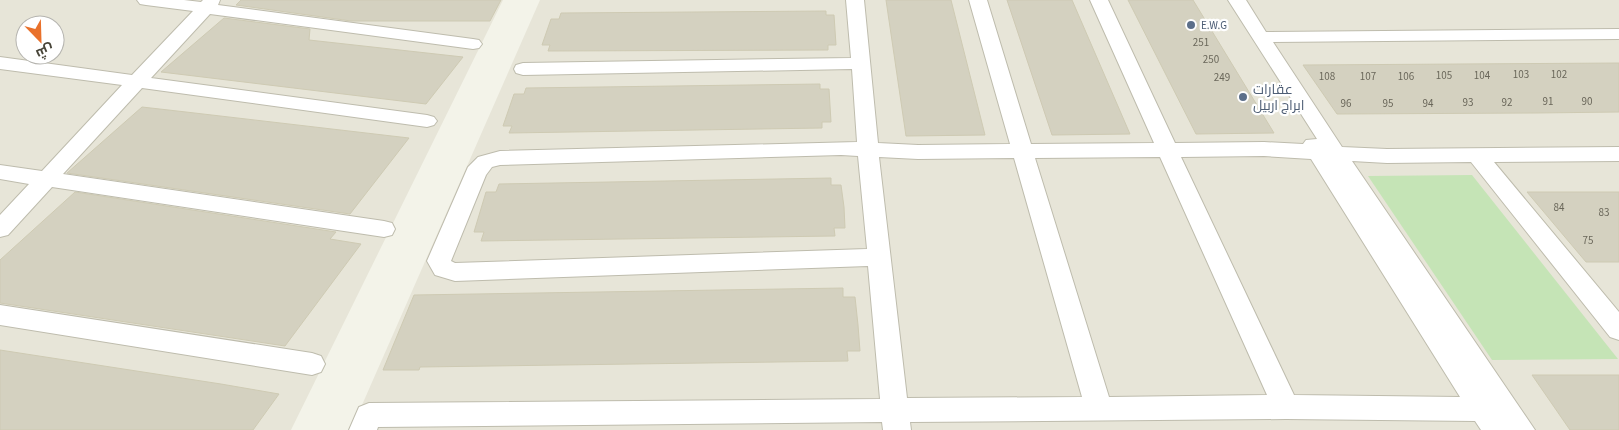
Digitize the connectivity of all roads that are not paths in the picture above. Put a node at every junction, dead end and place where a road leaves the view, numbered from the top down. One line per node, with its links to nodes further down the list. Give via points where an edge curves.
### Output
1 (146, 0): 7 (street)
2 (855, 0): 12 (street)
3 (978, 0): 18 (street)
4 (1099, 0): 16 (street)
5 (1223, 0): 19 (street)
6 (1238, 0): 9 (street)
7 (209, 4): 10 (street); 14 (street)
8 (1619, 34): 9 (street)
9 (1262, 37): 19 (street)
10 (473, 44)
11 (0, 63): 14 (street)
12 (860, 63): 13 (street); 17 (street)
13 (523, 70)
14 (136, 82): 15 (street); 23 (street)
15 (427, 121)
16 (1165, 149): 18 (street); 19 (street); 32 (street)
17 (868, 150): 18 (street); 26 (street); 26 (street, via 492,160 476,172 438,261 444,269 455,272)
18 (1023, 151): 33 (street)
19 (1327, 153): 21 (street); 34 (street)
20 (1619, 154): 21 (street)
21 (1477, 155): 28 (street)
22 (0, 172): 23 (street)
23 (44, 180): 24 (street); 25 (street)
24 (0, 229)
25 (384, 229)
26 (879, 257): 35 (street)
27 (1619, 300): 28 (street)
28 (1594, 301): 30 (street)
29 (0, 315): 31 (street)
30 (1619, 330)
31 (312, 364)
32 (1286, 407): 33 (street); 34 (street)
33 (1099, 410): 35 (street)
34 (1501, 419)
35 (896, 420): 36 (street, via 369,415)
36 (363, 430)

